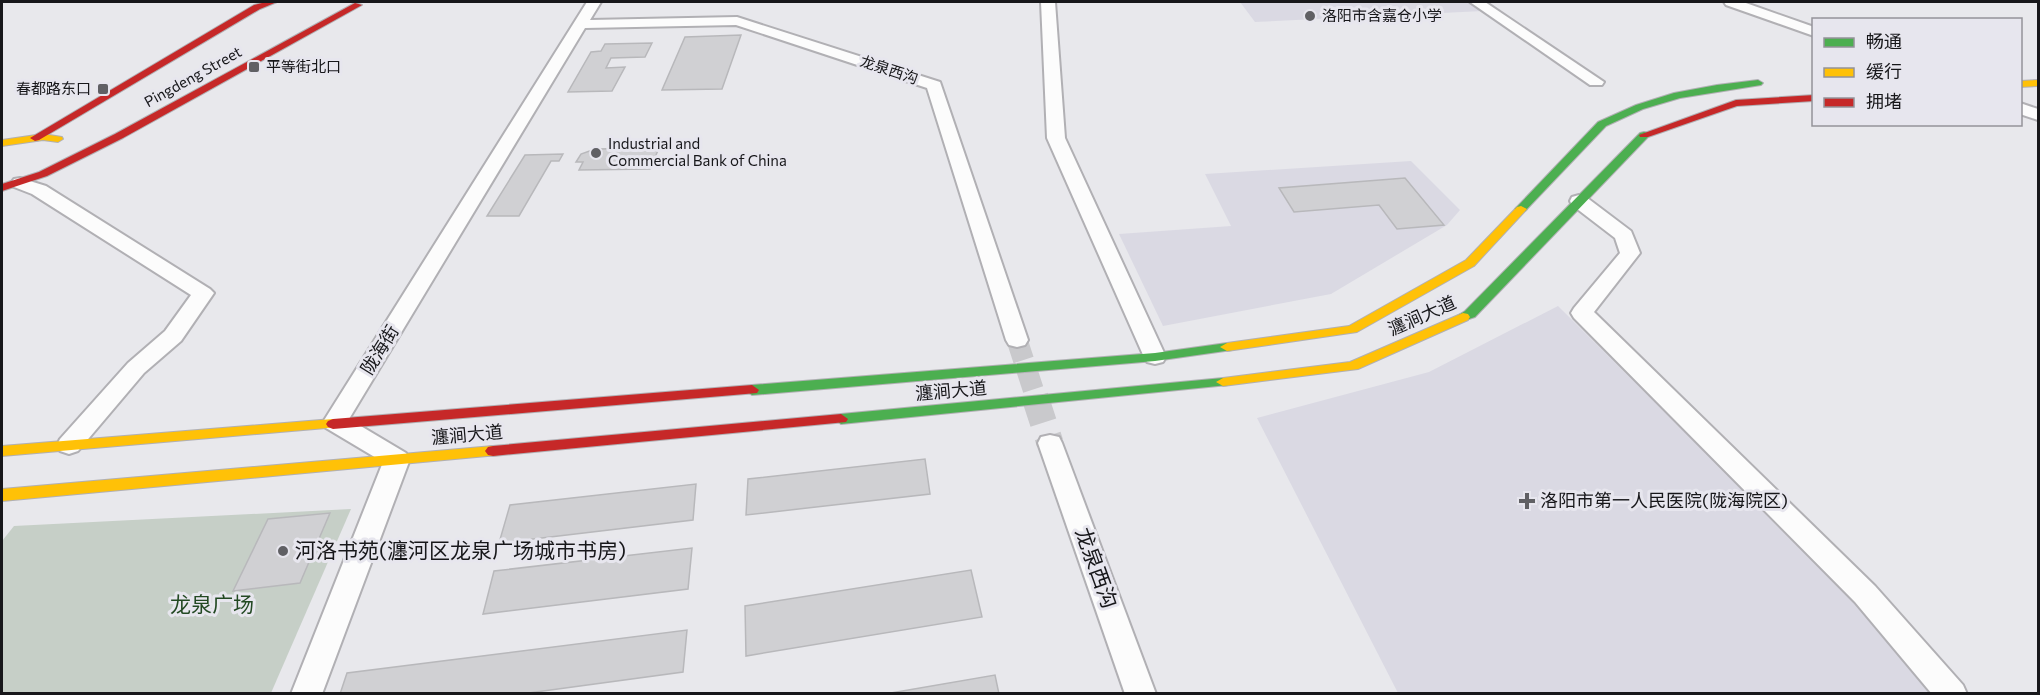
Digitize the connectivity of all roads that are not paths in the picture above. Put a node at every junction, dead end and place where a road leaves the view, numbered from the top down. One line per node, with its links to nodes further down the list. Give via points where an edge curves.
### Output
1 (594, 2): 6 (street, 陇海街)
2 (1048, 2): 25 (street, via 1056,138)
3 (1476, 2): 8 (street)
4 (1731, 2): 7 (street)
5 (279, 3): 16 (main road, via 257,7); 18 (main road)
6 (580, 24): 24 (street, 龙泉西沟, via 737,21 934,85); 26 (street, 陇海街)
7 (1812, 31)
8 (1596, 82)
9 (1769, 82): 25 (main road, 瀍涧大道, via 1713,86 1621,112 1602,124 1470,263 1352,329)
10 (2038, 83): 11 (main road)
11 (2022, 84)
12 (1812, 98): 23 (main road, 瀍涧大道, via 1736,103 1642,136)
13 (2022, 109): 14 (street)
14 (2038, 115)
15 (2, 138): 17 (main road)
16 (35, 138): 17 (main road); 18 (main road)
17 (20, 139): 19 (main road)
18 (59, 139): 20 (main road)
19 (2, 143)
20 (74, 144): 21 (main road, via 74,153); 21 (main road, Pingdeng Street, via 124,126 353,5 119,136)
21 (42, 174): 22 (main road)
22 (11, 185): 28 (street, via 39,190 203,293 173,336 136,368)
23 (1579, 201): 30 (main road, 瀍涧大道, via 1470,314 1353,366 1171,389); 34 (street, via 1624,235 1630,253 1582,313 1865,594)
24 (1017, 340)
25 (1155, 357): 26 (main road, 瀍涧大道)
26 (335, 422): 28 (main road, 瀍涧大道); 30 (street)
27 (1050, 443): 33 (street, 龙泉西沟)
28 (69, 444): 29 (main road, 瀍涧大道)
29 (2, 451)
30 (397, 459): 31 (main road, 瀍涧大道); 32 (street)
31 (2, 495)
32 (306, 693)
33 (1142, 693)
34 (1952, 693)

